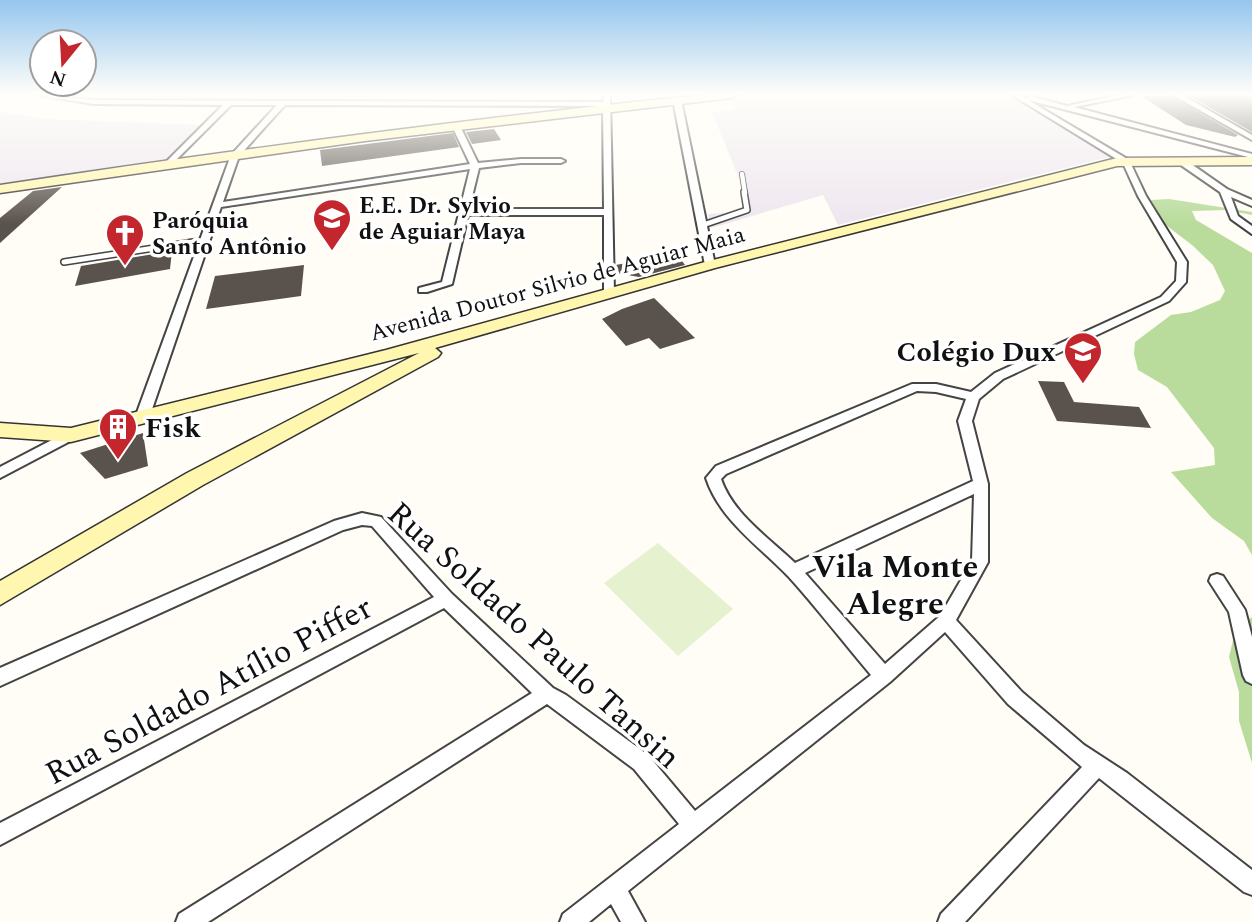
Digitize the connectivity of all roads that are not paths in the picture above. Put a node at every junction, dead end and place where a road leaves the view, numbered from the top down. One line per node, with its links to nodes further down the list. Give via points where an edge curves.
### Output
1 (194, 138): 14 (street)
2 (251, 138): 9 (street)
3 (369, 138): 9 (main road)
4 (461, 138): 15 (street)
5 (607, 138): 22 (street)
6 (685, 138): 23 (street)
7 (1087, 138): 13 (street)
8 (1180, 138): 10 (street)
9 (235, 155): 14 (main road); 20 (street)
10 (1252, 158): 12 (main road, Avenida Doutor Silvio de Aguiar Maia)
11 (561, 161): 15 (street)
12 (1181, 161): 13 (main road, Avenida Doutor Silvio de Aguiar Maia); 18 (street)
13 (1126, 162): 27 (main road, Avenida Doutor Silvio de Aguiar Maia); 32 (street, via 1182,262 1181,282 1165,299 999,376)
14 (168, 164): 17 (main road)
15 (475, 166): 20 (street); 21 (street)
16 (742, 174): 23 (lane, via 747,210)
17 (0, 189)
18 (1224, 191): 19 (street); 24 (street, via 1234,217)
19 (1252, 203)
20 (218, 205): 25 (street)
21 (464, 212): 22 (street); 28 (street, via 447,284)
22 (607, 212): 29 (street)
23 (703, 225): 27 (street)
24 (1252, 231)
25 (206, 240): 26 (lane); 33 (street)
26 (64, 262)
27 (710, 265): 29 (main road, Avenida Doutor Silvio de Aguiar Maia)
28 (422, 290)
29 (609, 293): 30 (main road, Avenida Doutor Silvio de Aguiar Maia, via 469,334)
30 (394, 363): 33 (main road, Avenida Doutor Silvio de Aguiar Maia); 41 (main road)
31 (952, 392): 32 (street); 34 (street); 39 (street, via 916,387 721,470 713,478 728,507)
32 (973, 397): 34 (street)
33 (142, 418): 36 (main road, Avenida Doutor Silvio de Aguiar Maia)
34 (965, 421): 38 (street)
35 (0, 430): 36 (main road, Avenida Doutor Silvio de Aguiar Maia)
36 (71, 435): 37 (street)
37 (0, 473)
38 (981, 484): 39 (street); 43 (street, via 980,562)
39 (793, 571): 45 (street)
40 (1217, 581): 44 (street, via 1237,610)
41 (0, 594)
42 (446, 599): 46 (street, Rua Soldado Paulo Tansin, via 376,521 362,519 339,525); 47 (street, Rua Soldado Paulo Tansin); 50 (street, Rua Soldado Atílio Piffer)
43 (946, 621): 45 (street); 48 (street, via 1015,698)
44 (1252, 675)
45 (884, 676): 49 (street)
46 (0, 677)
47 (546, 694): 49 (street, Rua Soldado Paulo Tansin, via 641,762); 53 (street)
48 (1097, 765): 51 (street); 56 (street)
49 (694, 826): 52 (street)
50 (0, 834)
51 (1252, 884)
52 (614, 888): 54 (street); 55 (street)
53 (187, 922)
54 (571, 922)
55 (634, 922)
56 (949, 922)

